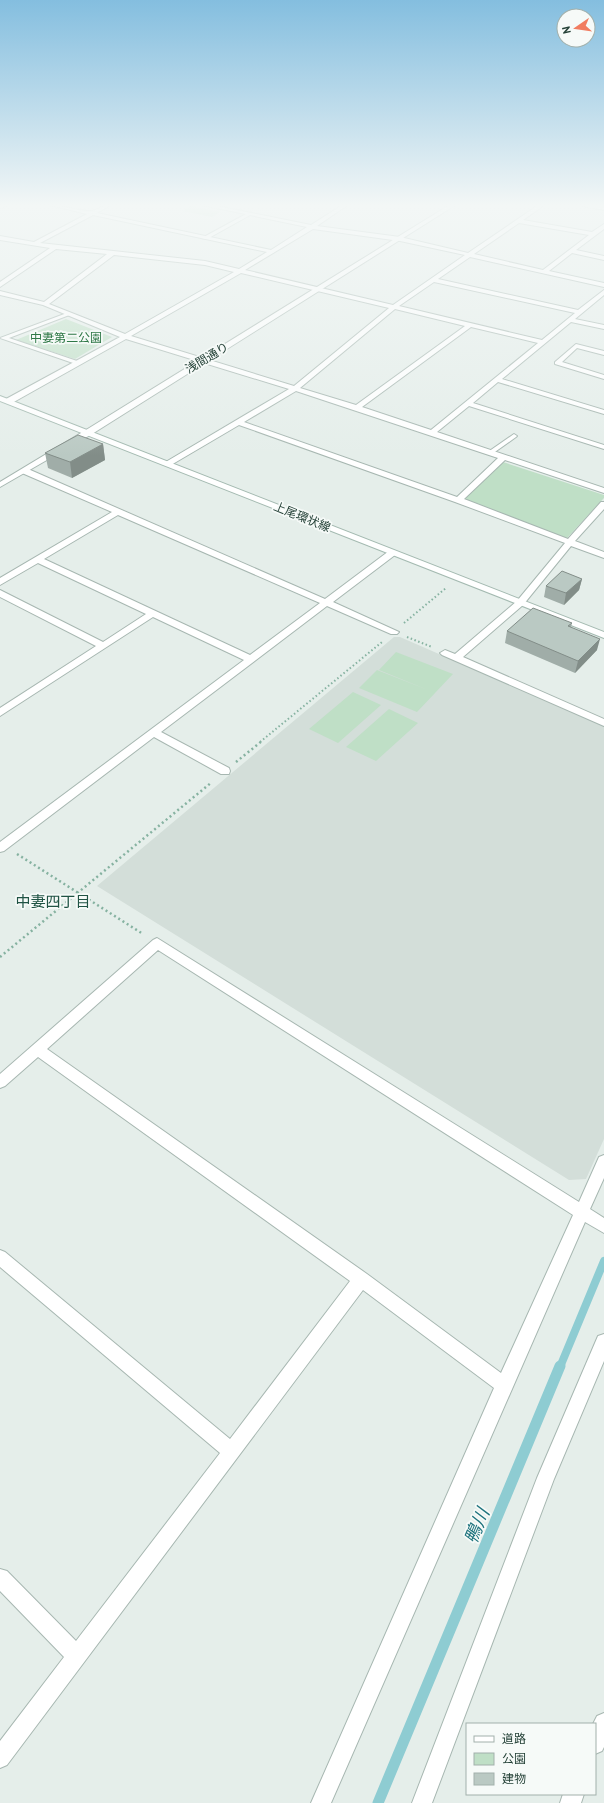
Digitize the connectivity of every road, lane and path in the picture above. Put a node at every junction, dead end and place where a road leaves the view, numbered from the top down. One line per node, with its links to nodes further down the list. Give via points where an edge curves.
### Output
1 (65, 288): 9 (street)
2 (212, 288): 16 (street)
3 (314, 288): 6 (street)
4 (422, 288): 10 (street)
5 (471, 288): 11 (street)
6 (318, 289): 10 (street); 19 (street, 浅間通り)
7 (604, 292): 11 (street)
8 (0, 293): 9 (street)
9 (44, 304): 12 (street)
10 (395, 306): 14 (street); 23 (street)
11 (580, 312): 13 (street)
12 (69, 314): 16 (street); 20 (lane, via 2,338)
13 (571, 320): 15 (street); 17 (street)
14 (470, 325): 17 (street); 27 (street)
15 (604, 327)
16 (126, 337): 19 (street); 20 (street)
17 (544, 342): 22 (street)
18 (604, 353): 21 (street, via 576,346 557,363)
19 (202, 360): 23 (street); 30 (street, 浅間通り)
20 (78, 363): 25 (street)
21 (604, 376)
22 (498, 380): 26 (street); 28 (street)
23 (295, 388): 27 (street); 29 (street)
24 (0, 398): 25 (street, 上尾環状線)
25 (9, 402): 30 (street, 上尾環状線)
26 (470, 404): 31 (street); 33 (street)
27 (357, 408): 31 (street)
28 (604, 412)
29 (238, 422): 36 (street); 40 (street)
30 (89, 432): 36 (street, 上尾環状線); 37 (street, 浅間通り)
31 (432, 433): 34 (street)
32 (514, 436): 34 (lane)
33 (604, 446)
34 (490, 453): 35 (street)
35 (504, 457): 39 (street); 40 (street)
36 (168, 463): 44 (street, 上尾環状線)
37 (25, 471): 38 (street, 浅間通り); 42 (street)
38 (0, 485)
39 (604, 491)
40 (458, 500): 43 (street)
41 (604, 504): 43 (street)
42 (119, 511): 46 (street); 50 (street)
43 (570, 542): 45 (street); 51 (street)
44 (392, 553): 50 (street); 51 (street, 上尾環状線)
45 (604, 555)
46 (39, 560): 47 (street); 52 (street)
47 (0, 582)
48 (452, 583): 53 (path)
49 (0, 593): 55 (street)
50 (326, 602): 53 (street); 58 (street)
51 (520, 603): 54 (street, 上尾環状線); 57 (street)
52 (153, 613): 55 (street); 58 (street)
53 (394, 632): 56 (path); 64 (path)
54 (604, 635)
55 (102, 645): 60 (street)
56 (445, 653): 57 (street)
57 (456, 657): 62 (street)
58 (250, 659): 63 (street)
59 (0, 700): 60 (street)
60 (11, 706): 61 (street)
61 (0, 713)
62 (604, 723)
63 (153, 732): 64 (street); 65 (street)
64 (225, 771): 66 (path)
65 (1, 845): 66 (path)
66 (79, 893): 67 (path); 68 (path)
67 (157, 943): 69 (street); 72 (street)
68 (0, 957)
69 (37, 1049): 70 (street); 75 (street)
70 (0, 1082)
71 (604, 1162): 72 (street)
72 (582, 1212): 73 (street); 77 (street)
73 (604, 1226)
74 (0, 1257): 78 (street)
75 (361, 1279): 77 (street); 78 (street)
76 (604, 1342): 85 (street, via 546,1478)
77 (504, 1385): 84 (street)
78 (231, 1451): 80 (street)
79 (0, 1578): 80 (street)
80 (77, 1656): 83 (street)
81 (604, 1723): 82 (street)
82 (596, 1742)
83 (0, 1758)
84 (321, 1803)
85 (422, 1803)

